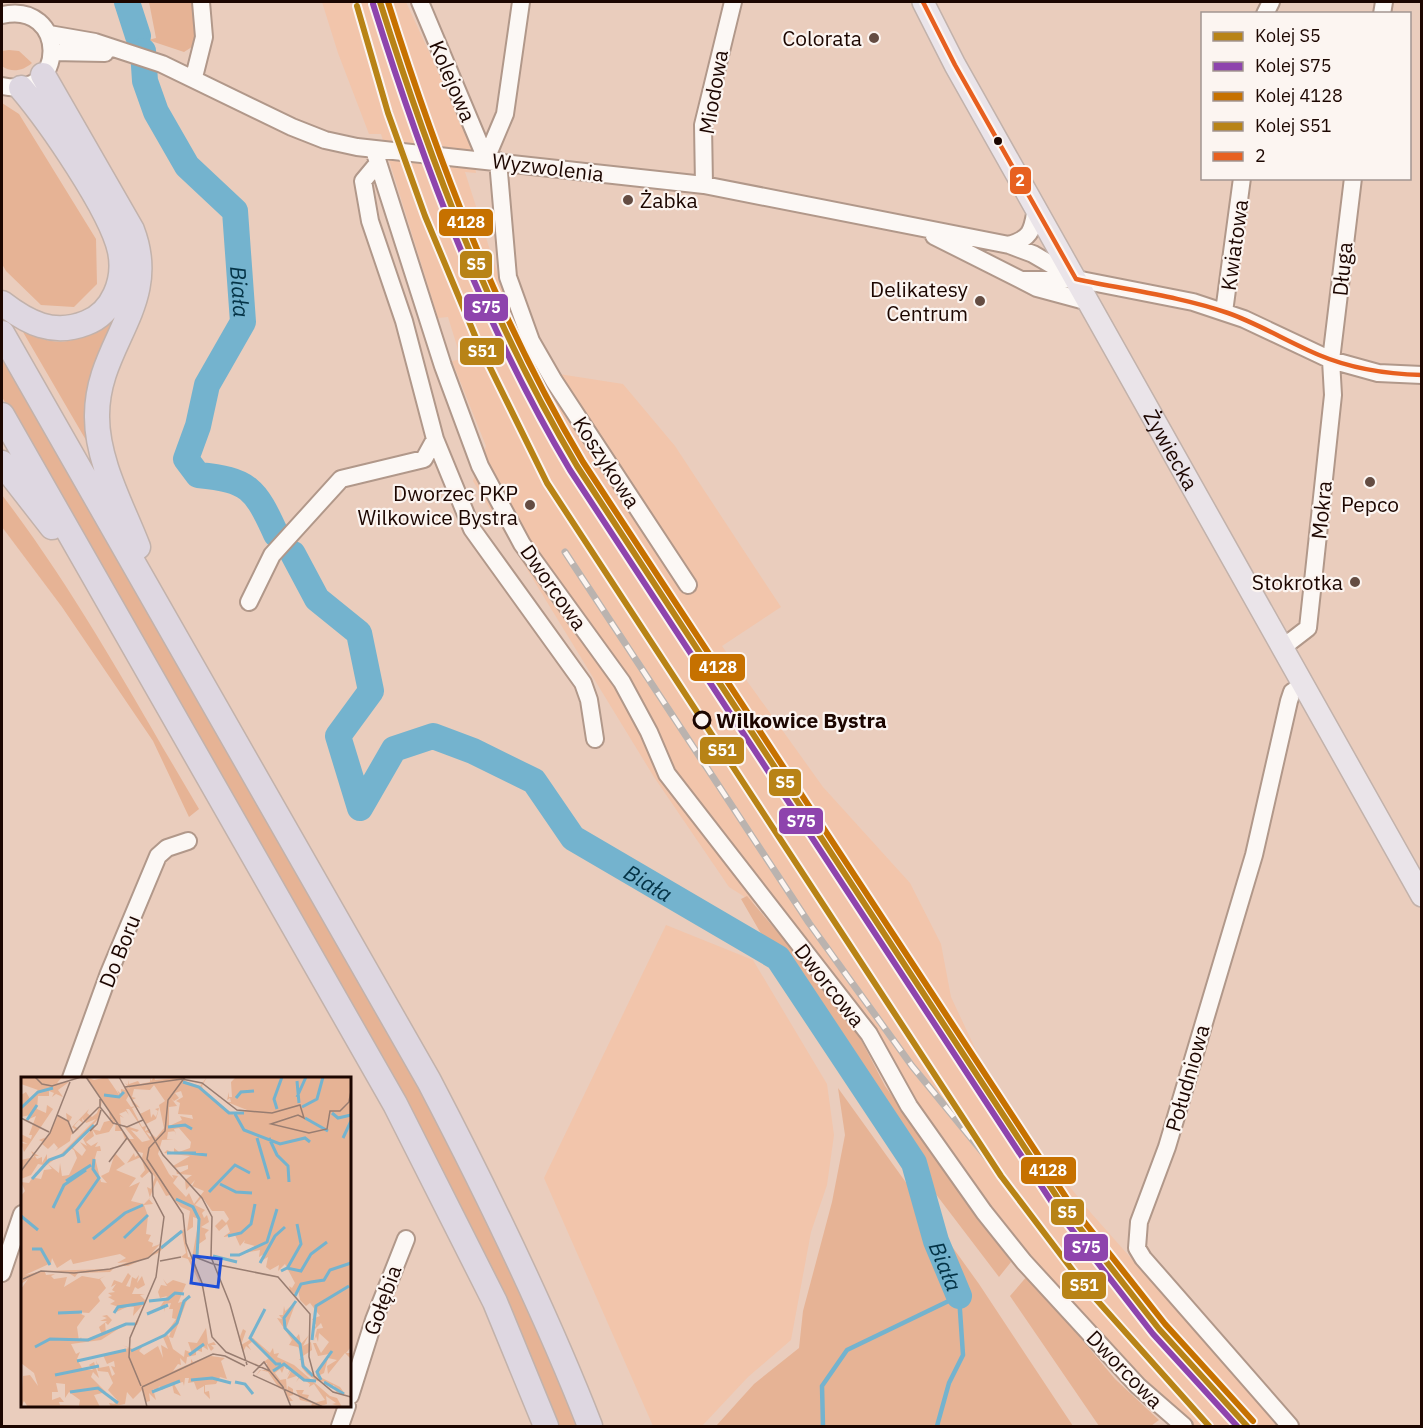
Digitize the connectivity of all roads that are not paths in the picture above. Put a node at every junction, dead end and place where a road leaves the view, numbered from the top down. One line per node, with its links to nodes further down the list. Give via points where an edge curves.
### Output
1 (201, 2): 10 (street, via 204,37)
2 (420, 2): 14 (street, Kolejowa)
3 (521, 2): 14 (street, via 505,114)
4 (733, 2): 17 (street, Miodowa, via 703,125)
5 (923, 2): 18 (main road, Żywiecka)
6 (2, 15): 7 (street, via 28,15)
7 (49, 34): 8 (street); 9 (street, Wyzwolenia, via 95,42)
8 (52, 52): 9 (street, Wyzwolenia); 11 (street)
9 (127, 54): 10 (street, Wyzwolenia)
10 (196, 71): 13 (street, Wyzwolenia, via 292,127)
11 (44, 75): 12 (street, via 33,83); 35 (highway, via 132,230 141,255 137,292 128,322 104,369 97,417 99,446)
12 (11, 86): 24 (highway, via 38,108 106,215 121,253 122,271 112,302 102,315 75,328 34,324)
13 (376, 157): 14 (street, Wyzwolenia); 30 (street, Dworcowa, via 363,181 364,193); 50 (street, Dworcowa, via 443,366 480,466 544,576 622,681 667,774 869,1034 909,1106 984,1212 1024,1262 1138,1386)
14 (492, 160): 17 (street, Wyzwolenia); 32 (street, Koszykowa, via 508,277 531,341)
15 (1242, 180): 25 (street, Kwiatowa)
16 (1353, 180): 27 (street, Długa)
17 (704, 185): 19 (street, Wyzwolenia)
18 (1036, 209): 20 (street, via 1032,230 1023,240); 21 (main road, Żywiecka)
19 (914, 227): 20 (street, Wyzwolenia); 22 (street, Wyzwolenia)
20 (1009, 245): 21 (street, Wyzwolenia)
21 (1076, 279): 22 (street, Wyzwolenia); 23 (main road, Żywiecka); 25 (street, Wyzwolenia, via 1158,294)
22 (1023, 280): 23 (street, Wyzwolenia, via 1037,288)
23 (1089, 302): 36 (main road, Żywiecka)
24 (2, 303)
25 (1224, 312): 27 (street, Wyzwolenia)
26 (2, 333): 35 (highway)
27 (1331, 360): 28 (street, Wyzwolenia, via 1378,373); 36 (street, Mokra, via 1333,395 1308,628)
28 (1422, 375)
29 (2, 415): 33 (highway)
30 (435, 439): 34 (street, via 424,459 341,479 272,555); 38 (street, Dworcowa, via 472,529 583,683)
31 (2, 463): 33 (highway)
32 (688, 585)
33 (103, 592): 48 (highway, via 430,1170 495,1302)
34 (249, 602)
35 (166, 619): 49 (highway, via 434,1091 533,1290)
36 (1282, 648): 37 (main road, Żywiecka)
37 (1303, 685): 40 (main road, Żywiecka); 51 (street, Południowa, via 1292,692 1289,701 1254,855 1137,1238 1143,1258)
38 (595, 739)
39 (188, 842): 41 (street, Do Boru, via 167,848 158,856)
40 (1422, 896)
41 (70, 1077)
42 (21, 1217): 44 (street)
43 (406, 1239): 45 (street, Gołębia)
44 (2, 1273)
45 (351, 1393)
46 (346, 1407): 47 (street)
47 (340, 1426)
48 (546, 1426)
49 (590, 1426)
50 (1184, 1426)
51 (1290, 1426)

